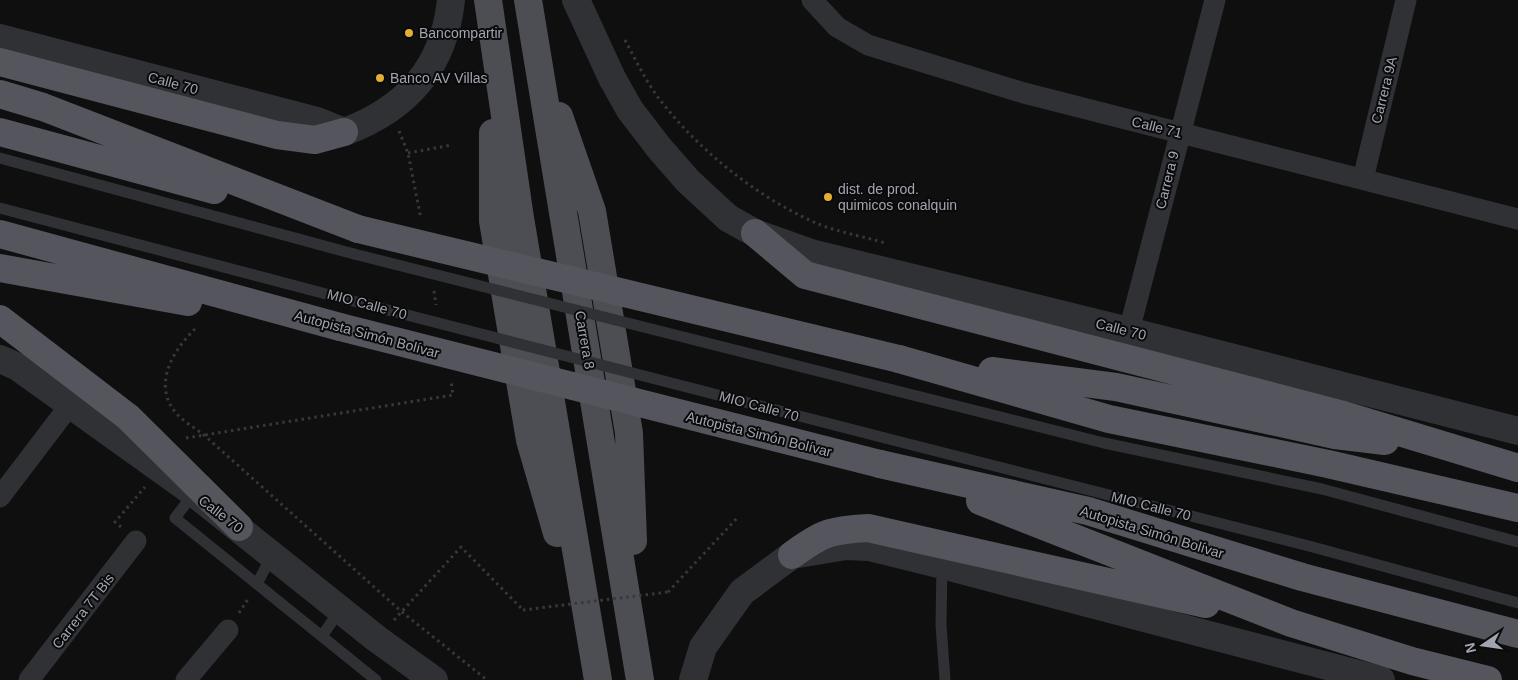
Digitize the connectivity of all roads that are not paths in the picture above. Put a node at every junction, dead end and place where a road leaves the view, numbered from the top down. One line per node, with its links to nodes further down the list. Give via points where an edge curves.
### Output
1 (451, 0): 12 (street, via 449,24 433,64 407,96 390,110)
2 (488, 0): 49 (main road, via 494,46 494,230 530,440)
3 (528, 0): 48 (main road, Carrera 8)
4 (576, 0): 18 (street, Calle 70, via 630,110 688,182 728,218)
5 (812, 0): 13 (street, Calle 71, via 837,27 868,45 1024,93)
6 (1215, 0): 13 (street, Carrera 9)
7 (1406, 0): 15 (street, Carrera 9A)
8 (0, 38): 12 (street, Calle 70, via 317,121)
9 (0, 62): 12 (highway, via 277,135 315,140)
10 (0, 94): 20 (highway, via 42,107)
11 (0, 132): 20 (highway)
12 (344, 132)
13 (1179, 133): 15 (street, Calle 71); 24 (street, Carrera 9)
14 (0, 158): 20 (lane)
15 (1363, 179): 17 (street, Calle 71)
16 (0, 208): 30 (lane, MIO Calle 70, bridge, via 345,298)
17 (1518, 219)
18 (756, 233): 24 (street, Calle 70, via 812,253); 29 (highway, via 806,275 1340,414)
19 (0, 234): 23 (highway, Autopista Simón Bolívar)
20 (356, 242): 26 (highway, bridge); 37 (lane, bridge, via 893,390 1104,443 1322,489)
21 (0, 268): 23 (highway)
22 (0, 319): 35 (highway, via 128,417)
23 (340, 327): 30 (highway, Autopista Simón Bolívar, bridge)
24 (1129, 331): 28 (street, Calle 70)
25 (0, 359): 27 (street, Calle 70, via 18,367)
26 (899, 359): 29 (highway, via 1116,387 1335,435); 34 (highway, via 1109,419 1328,464)
27 (70, 405): 32 (street, Calle 70); 33 (street)
28 (1518, 431)
29 (1447, 448): 31 (highway)
30 (882, 451): 42 (lane, MIO Calle 70, via 1300,544); 44 (highway, via 1082,540); 46 (highway, Autopista Simón Bolívar, via 1302,577)
31 (1518, 468)
32 (194, 493): 35 (street, Calle 70); 41 (lane, via 175,518)
33 (0, 497)
34 (1518, 508)
35 (239, 527): 38 (street, Calle 70)
36 (136, 541): 50 (street, Carrera 7T Bis)
37 (1518, 542)
38 (272, 554): 41 (lane); 43 (street, Calle 70)
39 (792, 556): 40 (street, via 846,546 869,547); 44 (highway, via 819,536 868,528); 54 (street, via 742,592 703,647)
40 (942, 565): 55 (lane, via 941,625); 56 (street)
41 (257, 584): 47 (lane)
42 (1518, 603)
43 (340, 610): 47 (lane); 53 (street, Calle 70)
44 (1291, 622): 57 (highway, via 1412,661)
45 (228, 630): 51 (street)
46 (1518, 634)
47 (322, 636): 52 (lane)
48 (639, 670)
49 (598, 675)
50 (30, 680)
51 (186, 680)
52 (376, 680)
53 (434, 680)
54 (694, 680)
55 (945, 680)
56 (1381, 680)
57 (1488, 680)

